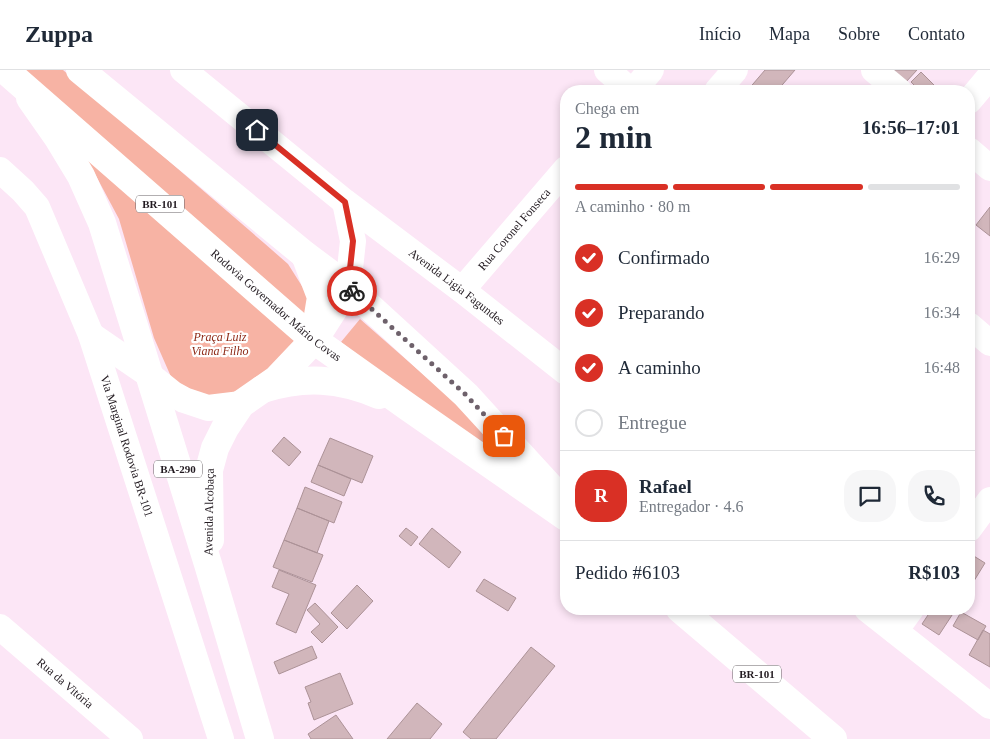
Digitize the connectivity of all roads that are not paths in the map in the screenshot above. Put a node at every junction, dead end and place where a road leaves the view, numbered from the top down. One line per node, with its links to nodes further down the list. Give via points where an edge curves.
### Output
1 (80, 70): 15 (main road)
2 (95, 70): 15 (main road)
3 (183, 70): 20 (street)
4 (607, 70): 10 (street)
5 (651, 70): 11 (street)
6 (735, 70): 12 (street)
7 (874, 70): 13 (street)
8 (12, 76): 26 (main road, Rodovia Governador Mário Covas / BR-101); 29 (main road, via 58,138 81,176 102,223)
9 (990, 76): 14 (street)
10 (625, 85)
11 (637, 85)
12 (722, 85)
13 (892, 85)
14 (975, 94)
15 (129, 112): 21 (main road)
16 (975, 155): 17 (street)
17 (990, 168)
18 (0, 170): 25 (street, Via Marginal Rodovia BR-101, via 37,207)
19 (560, 176): 23 (street, Rua Coronel Fonseca)
20 (345, 202): 22 (street, via 353,241); 23 (street, Avenida Ligia Fagundes)
21 (305, 255): 22 (main road); 26 (main road, via 321,297)
22 (348, 287): 26 (main road); 33 (main road, via 466,395)
23 (462, 290): 28 (street, Avenida Ligia Fagundes)
24 (975, 330): 27 (street)
25 (91, 335): 29 (street); 46 (street, Via Marginal Rodovia BR-101)
26 (314, 340): 30 (main road); 32 (main road, Rodovia Governador Mário Covas / BR-101)
27 (990, 343)
28 (560, 366)
29 (148, 374): 31 (street, via 173,394 197,405 208,408); 37 (main road, Avenida Alcobaça / BA-290)
30 (263, 389): 31 (main road, Avenida Alcobaça); 32 (main road, via 285,382 328,381 370,391)
31 (241, 404): 37 (main road, Avenida Alcobaça / BA-290, via 225,428 211,460 208,477)
32 (408, 407): 35 (main road, Rodovia Governador Mário Covas / BR-101)
33 (560, 498)
34 (990, 500): 36 (street)
35 (560, 513)
36 (975, 521)
37 (208, 564): 44 (main road, Avenida Alcobaça / BA-290)
38 (687, 615): 47 (main road, BR-101)
39 (875, 615): 42 (street)
40 (907, 615): 42 (street)
41 (0, 627): 45 (street, Rua da Vitória)
42 (895, 631): 43 (street)
43 (990, 706)
44 (250, 736)
45 (130, 739)
46 (221, 739)
47 (833, 739)

